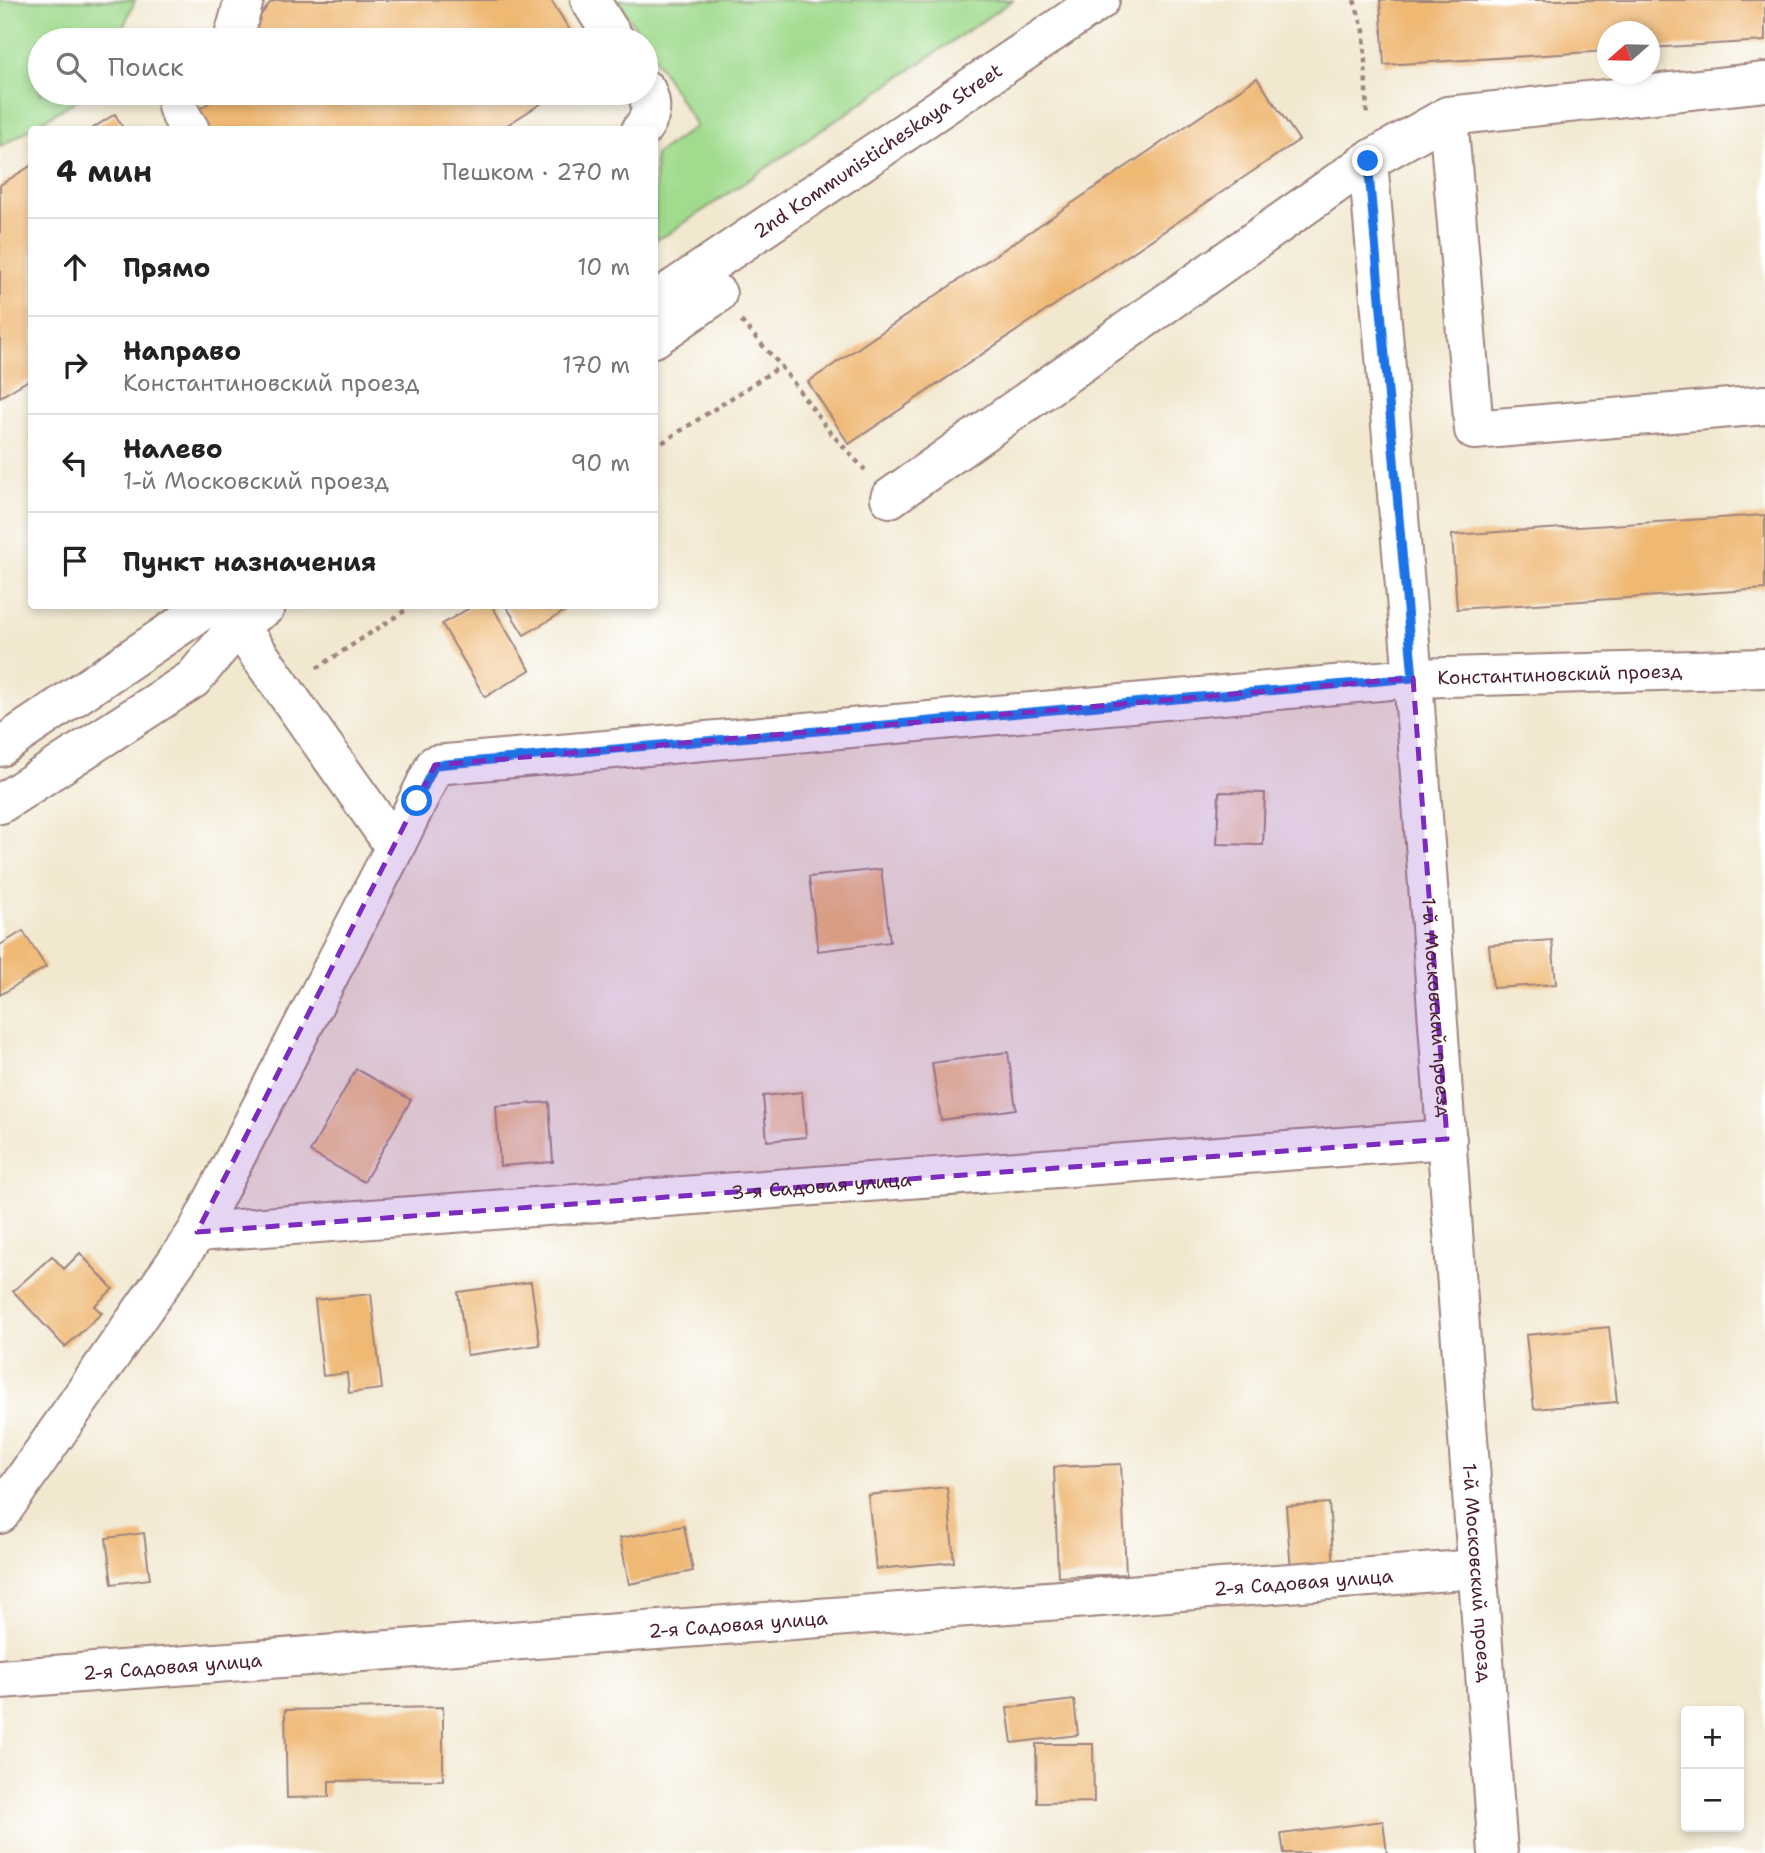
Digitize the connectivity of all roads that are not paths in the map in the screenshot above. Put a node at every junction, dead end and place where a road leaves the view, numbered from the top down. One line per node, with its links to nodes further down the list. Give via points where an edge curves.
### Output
1 (244, 0): 4 (street)
2 (590, 0): 5 (street)
3 (1100, 0): 13 (street, 2nd Kommunisticheskaya Street)
4 (236, 28)
5 (608, 28)
6 (1765, 82): 9 (street)
7 (177, 105): 10 (street)
8 (651, 105): 11 (street)
9 (1448, 116): 12 (street); 16 (street, via 1474,430)
10 (188, 126)
11 (644, 126)
12 (1368, 161): 17 (street); 20 (street, 1-й Московский проезд)
13 (663, 285)
14 (718, 294): 15 (street)
15 (658, 335)
16 (1765, 405)
17 (890, 498)
18 (238, 612): 21 (street); 22 (street, via 193,679); 23 (street, via 284,689)
19 (1765, 668): 20 (street, Константиновский проезд)
20 (1413, 678): 23 (street, Константиновский проезд, via 435,765); 24 (street, 1-й Московский проезд)
21 (0, 747)
22 (0, 804)
23 (395, 847): 25 (street)
24 (1447, 1139): 25 (street, 3-я Садовая улица); 27 (street, 1-й Московский проезд)
25 (197, 1232): 26 (street)
26 (0, 1514)
27 (1477, 1569): 28 (street, 2-я Садовая улица); 29 (street, 1-й Московский проезд)
28 (0, 1679)
29 (1498, 1853)

